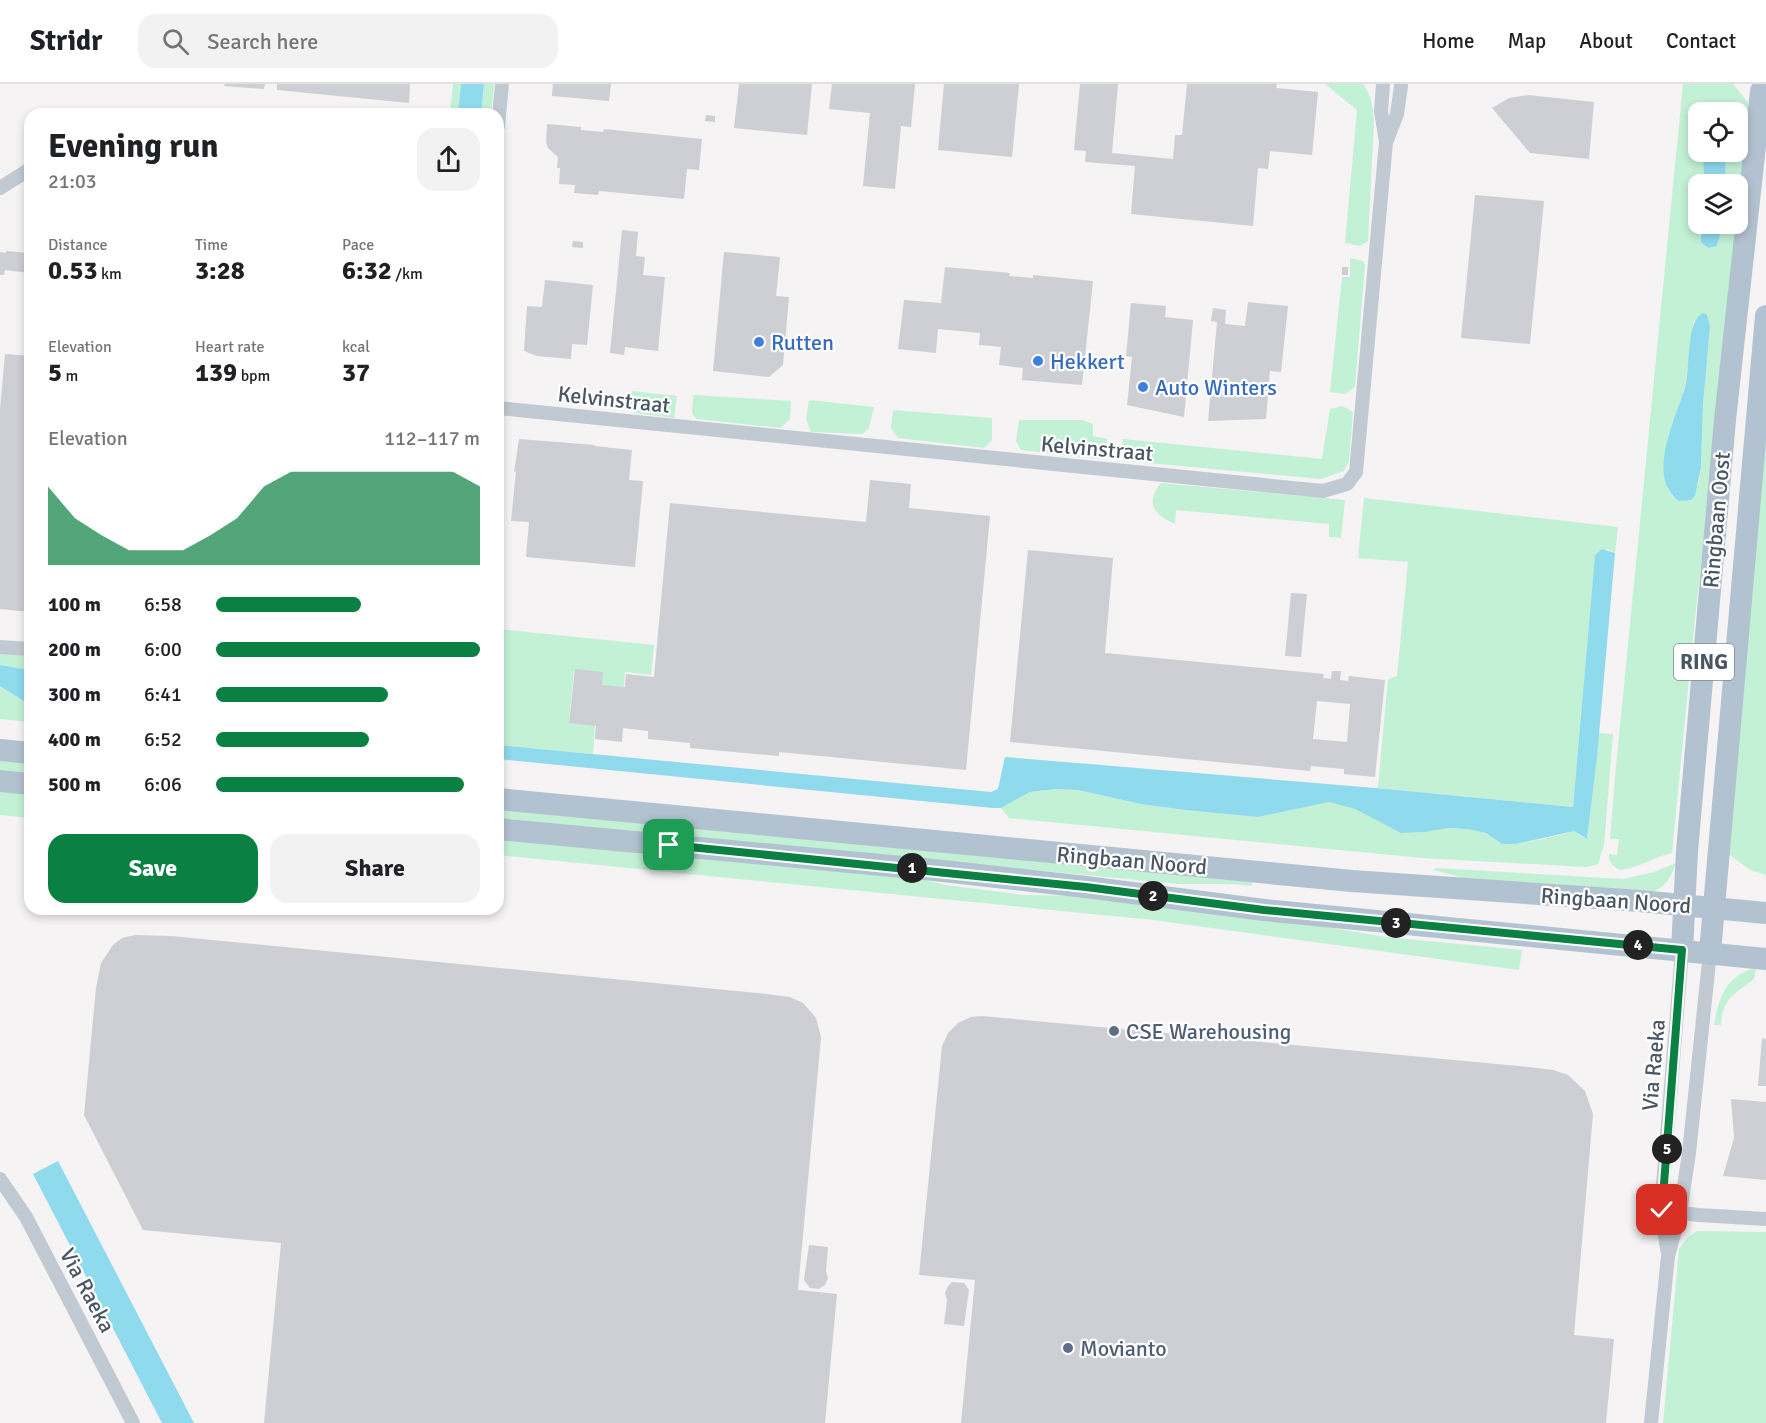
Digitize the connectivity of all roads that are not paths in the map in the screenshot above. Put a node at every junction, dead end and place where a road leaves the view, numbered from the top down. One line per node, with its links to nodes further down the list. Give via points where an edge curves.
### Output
1 (502, 84): 5 (street)
2 (1383, 84): 3 (street); 6 (street, Kelvinstraat, via 1381,111)
3 (1407, 85): 6 (street, Kelvinstraat)
4 (1759, 89): 19 (main road, Ringbaan Oost / RING, via 1725,420)
5 (500, 108)
6 (1386, 142): 10 (street, Kelvinstraat, via 1356,472 1347,484 1323,491)
7 (24, 173): 8 (street)
8 (0, 188)
9 (1766, 316): 20 (main road, Ringbaan Oost / RING)
10 (504, 409)
11 (0, 647): 12 (street)
12 (24, 649)
13 (0, 750): 14 (main road)
14 (24, 752)
15 (0, 781): 16 (main road)
16 (24, 783)
17 (504, 800): 19 (main road, Ringbaan Noord, via 1352,881)
18 (504, 830): 22 (main road, Ringbaan Noord, via 934,870 1275,911)
19 (1683, 904): 20 (main road, Ringbaan Noord); 22 (main road, Ringbaan Oost / RING)
20 (1713, 907): 21 (main road, Ringbaan Noord); 23 (main road, Ringbaan Oost / RING)
21 (1766, 913)
22 (1682, 950): 23 (main road, Ringbaan Noord); 26 (street, Via Raeka)
23 (1710, 952): 24 (main road, Ringbaan Noord); 27 (street, Via Raeka)
24 (1766, 959)
25 (0, 1179): 30 (street, Via Raeka, via 26,1216)
26 (1662, 1210): 27 (street); 29 (street, Via Raeka)
27 (1680, 1213): 28 (street); 29 (street, Via Raeka)
28 (1766, 1219)
29 (1668, 1256): 31 (street, Via Raeka)
30 (133, 1423)
31 (1651, 1423)

